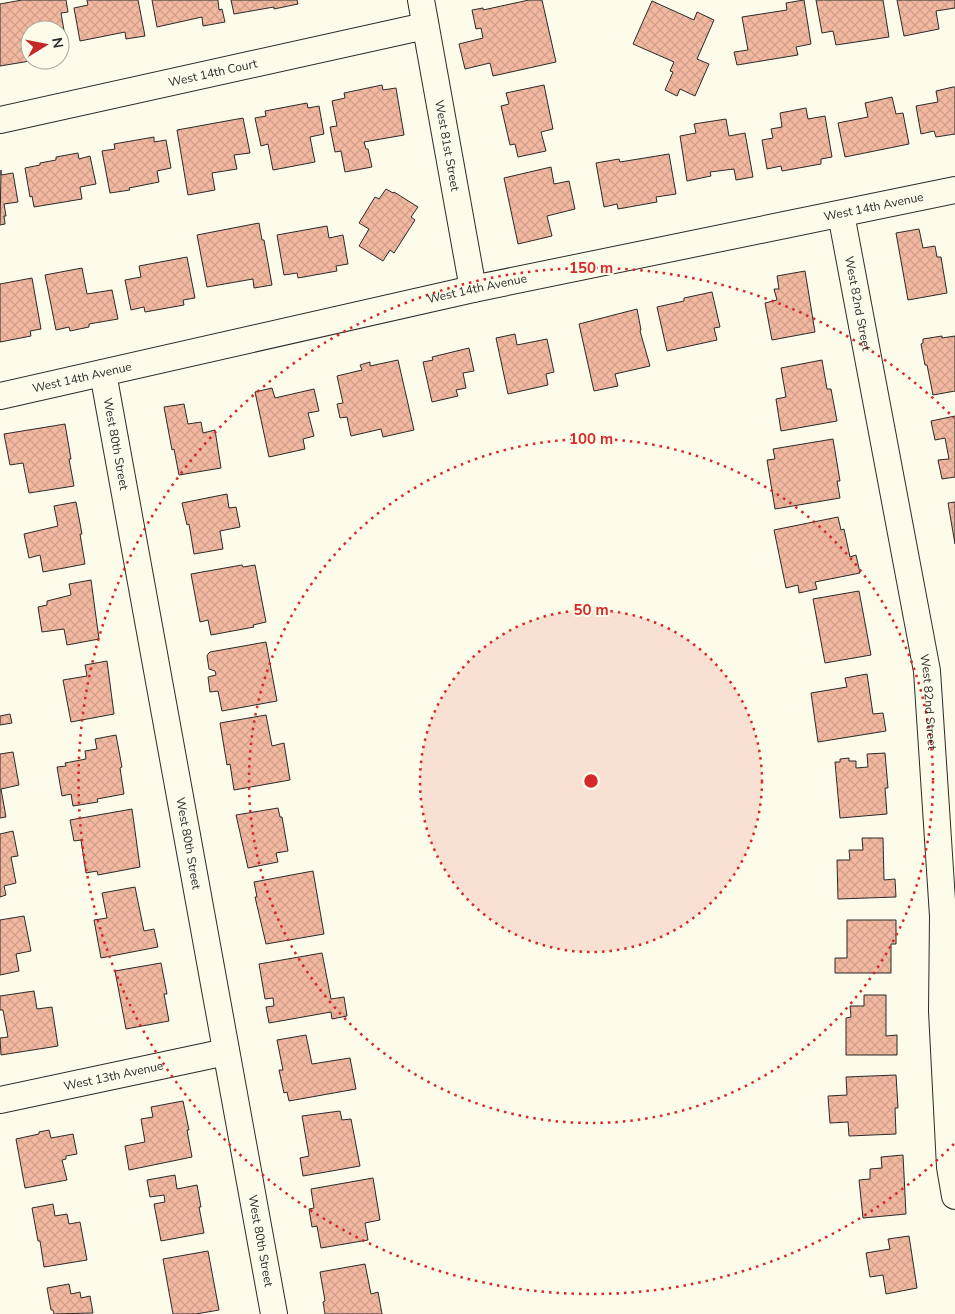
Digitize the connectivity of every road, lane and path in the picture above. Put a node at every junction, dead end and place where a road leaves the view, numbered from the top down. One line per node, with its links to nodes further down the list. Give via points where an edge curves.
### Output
1 (421, 0): 2 (street, West 81st Street)
2 (426, 26): 3 (street, West 14th Court); 6 (street, West 81st Street)
3 (0, 120)
4 (955, 190): 5 (street, West 14th Avenue)
5 (841, 214): 6 (street, West 14th Avenue); 9 (street, West 82nd Street, via 927,671)
6 (473, 289): 7 (street, West 14th Avenue)
7 (103, 373): 8 (street, West 14th Avenue); 10 (street, West 80th Street)
8 (0, 396)
9 (949, 916): 12 (street, West 82nd Street, via 942,1011 950,1168)
10 (226, 1052): 11 (street, West 13th Avenue); 13 (street, West 80th Street)
11 (0, 1100)
12 (955, 1196)
13 (274, 1314)

